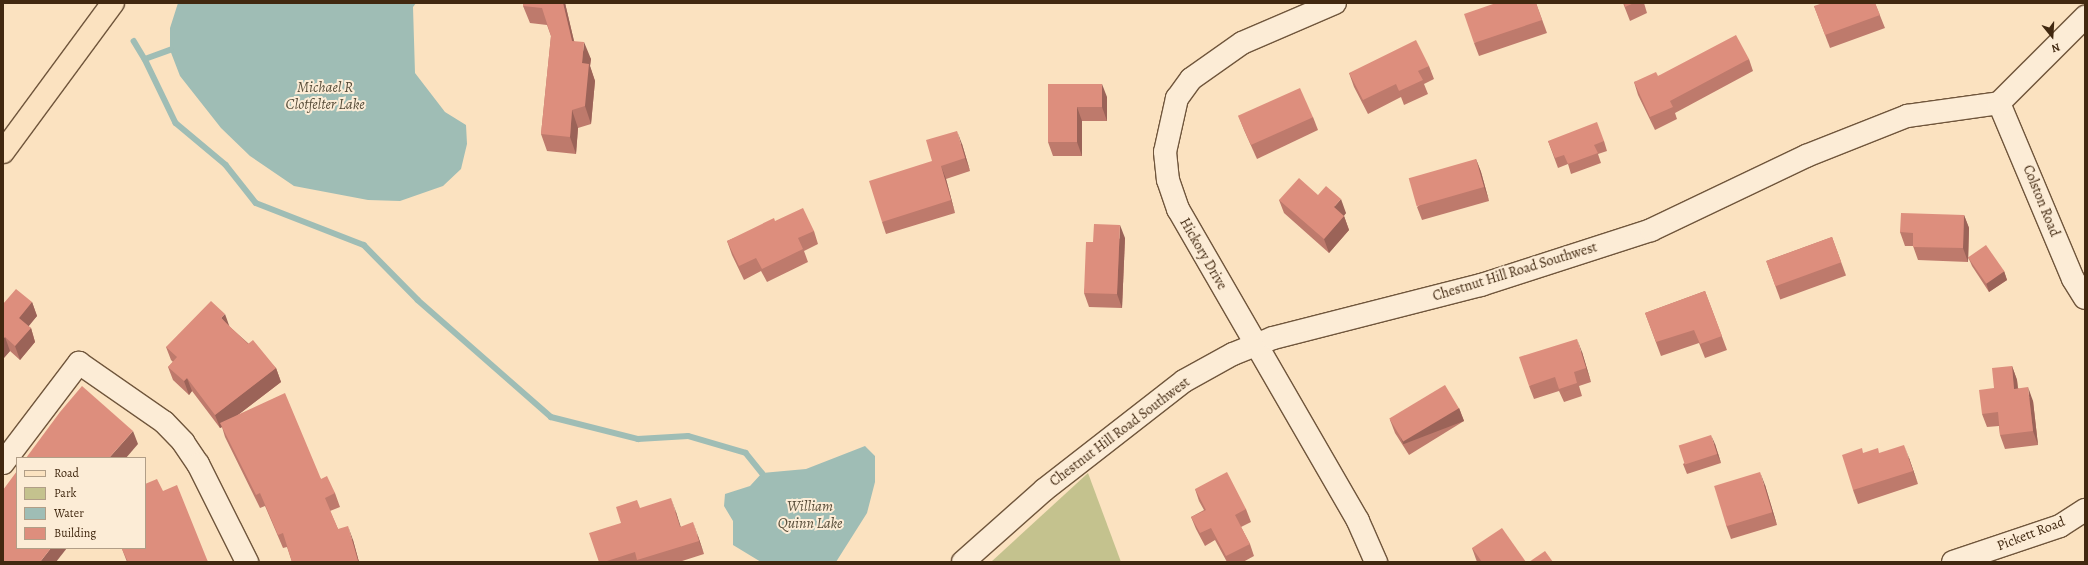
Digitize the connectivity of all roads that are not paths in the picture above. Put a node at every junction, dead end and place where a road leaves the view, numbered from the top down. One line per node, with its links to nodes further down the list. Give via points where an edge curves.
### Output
1 (113, 3): 5 (main road)
2 (1335, 3): 7 (street, Hickory Drive, via 1242,43 1215,59 1177,98 1170,122 1165,152 1168,180 1178,210)
3 (2085, 17): 4 (street)
4 (1999, 103): 6 (street, Colston Road, via 2073,279); 7 (street, Chestnut Hill Road Southwest, via 1950,107 1906,116 1806,156 1651,230 1481,285)
5 (3, 152)
6 (2085, 298)
7 (1256, 344): 11 (street, Chestnut Hill Road Southwest, via 1184,381 1044,490); 12 (street, Hickory Drive, via 1358,521)
8 (3, 463): 10 (street, via 79,363 164,422 183,442 198,464)
9 (2085, 510): 13 (street, Pickett Road, via 2060,526)
10 (247, 562)
11 (963, 562)
12 (1376, 562)
13 (1953, 562)

